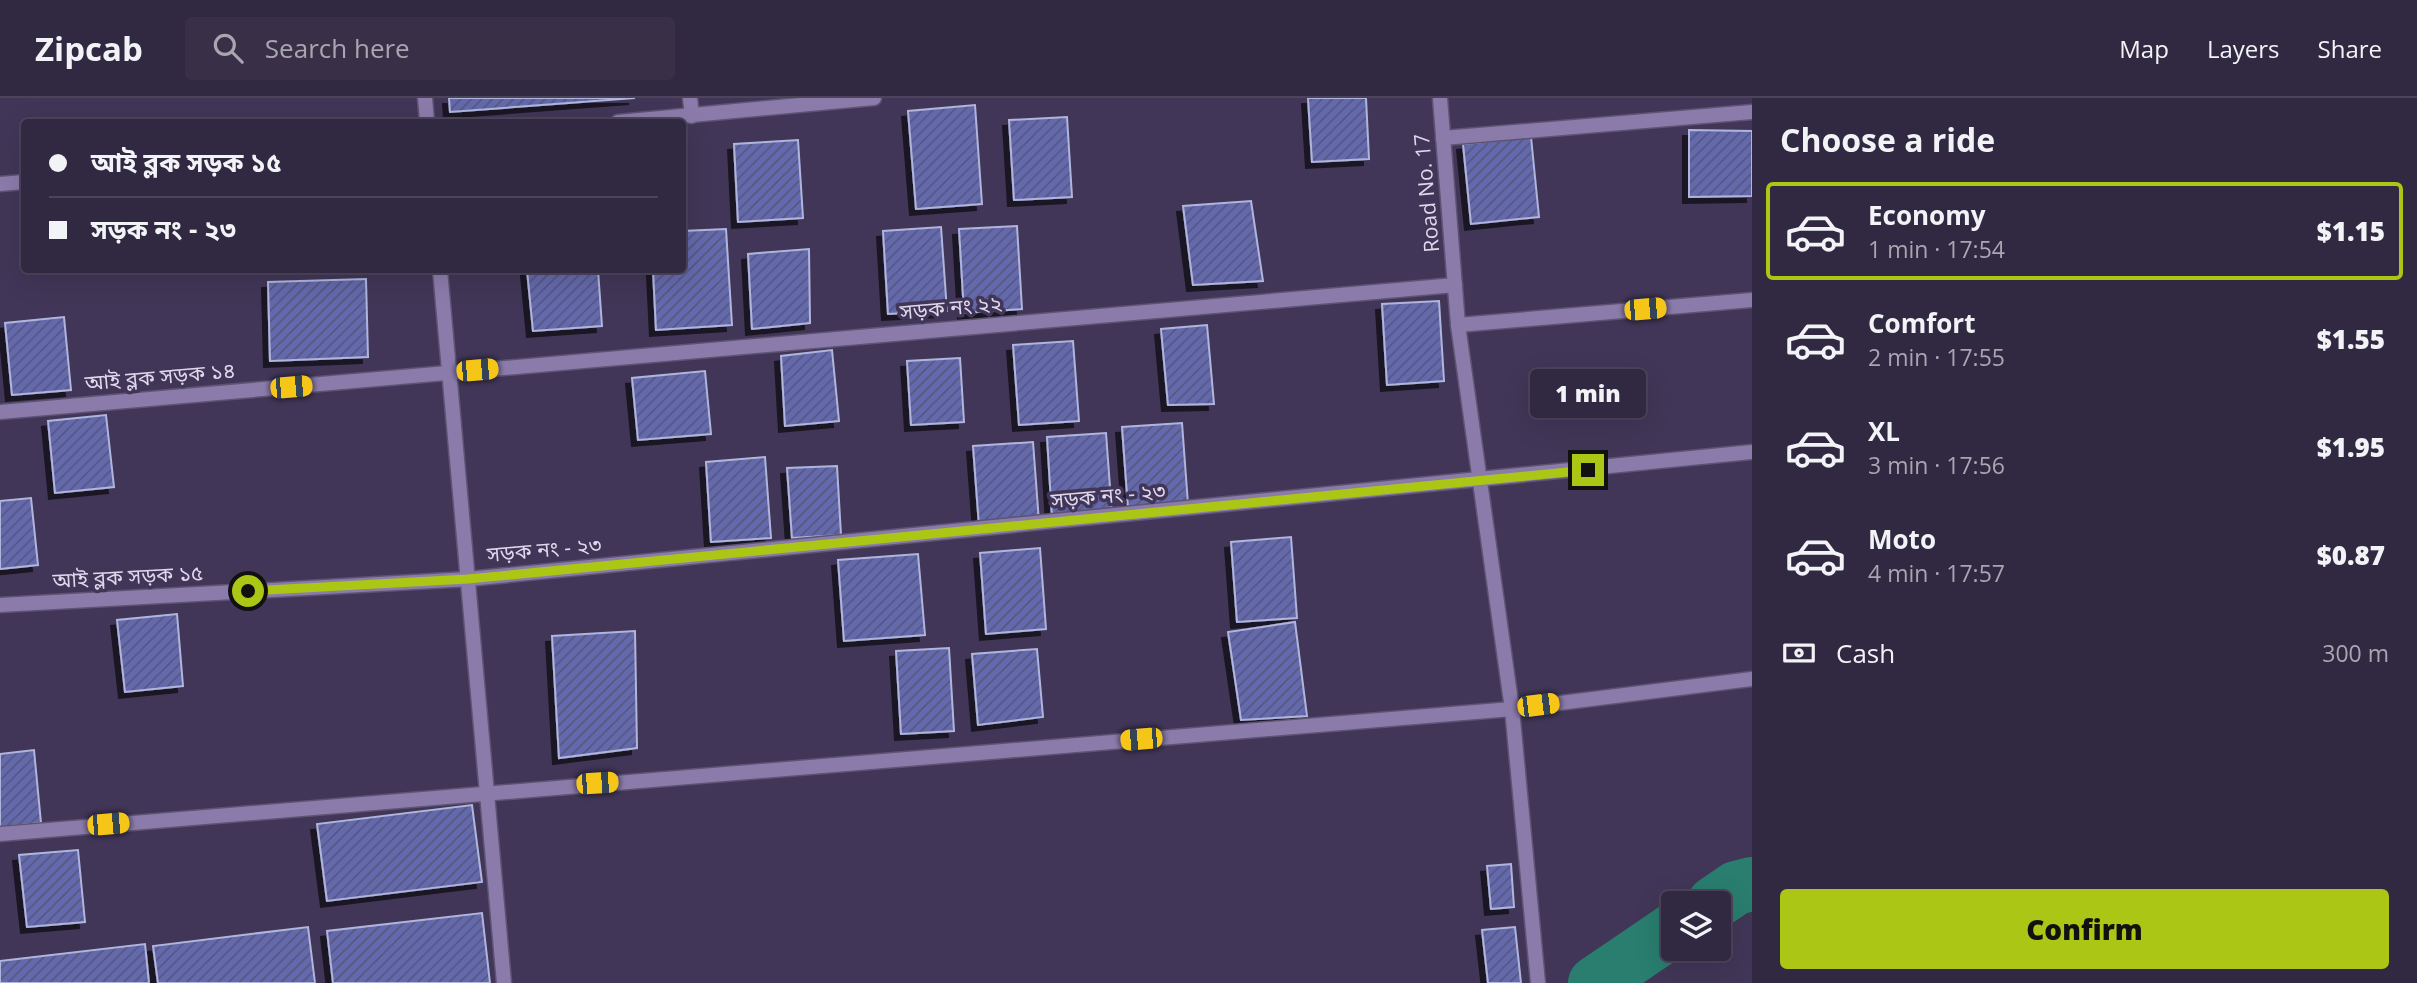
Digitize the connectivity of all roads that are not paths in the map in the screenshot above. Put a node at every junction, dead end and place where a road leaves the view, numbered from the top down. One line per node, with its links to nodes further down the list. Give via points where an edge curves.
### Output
1 (425, 98): 7 (street)
2 (690, 98): 6 (street)
3 (874, 98): 6 (street)
4 (1440, 98): 9 (street, Road No. 17)
5 (1752, 112): 9 (street)
6 (692, 116): 8 (street)
7 (427, 119)
8 (655, 119)
9 (1443, 138): 13 (street, Road No. 17)
10 (21, 182): 11 (street)
11 (0, 184)
12 (440, 273): 16 (street)
13 (1455, 285): 15 (street, Road No. 17); 16 (street, সড়ক নং ২২)
14 (1752, 300): 15 (street)
15 (1458, 325): 19 (street, Road No. 17)
16 (450, 373): 17 (street, আই ব্লক সড়ক ১৪); 20 (street)
17 (0, 412)
18 (1752, 452): 19 (street, সড়ক নং - ২৩)
19 (1478, 481): 20 (street, সড়ক নং - ২৩); 23 (street, Road No. 17)
20 (468, 579): 21 (street, আই ব্লক সড়ক ১৫); 24 (street)
21 (0, 605)
22 (1752, 679): 23 (street)
23 (1512, 709): 24 (street); 27 (street, Road No. 17)
24 (487, 792): 25 (street); 26 (street)
25 (0, 834)
26 (504, 983)
27 (1538, 983)

